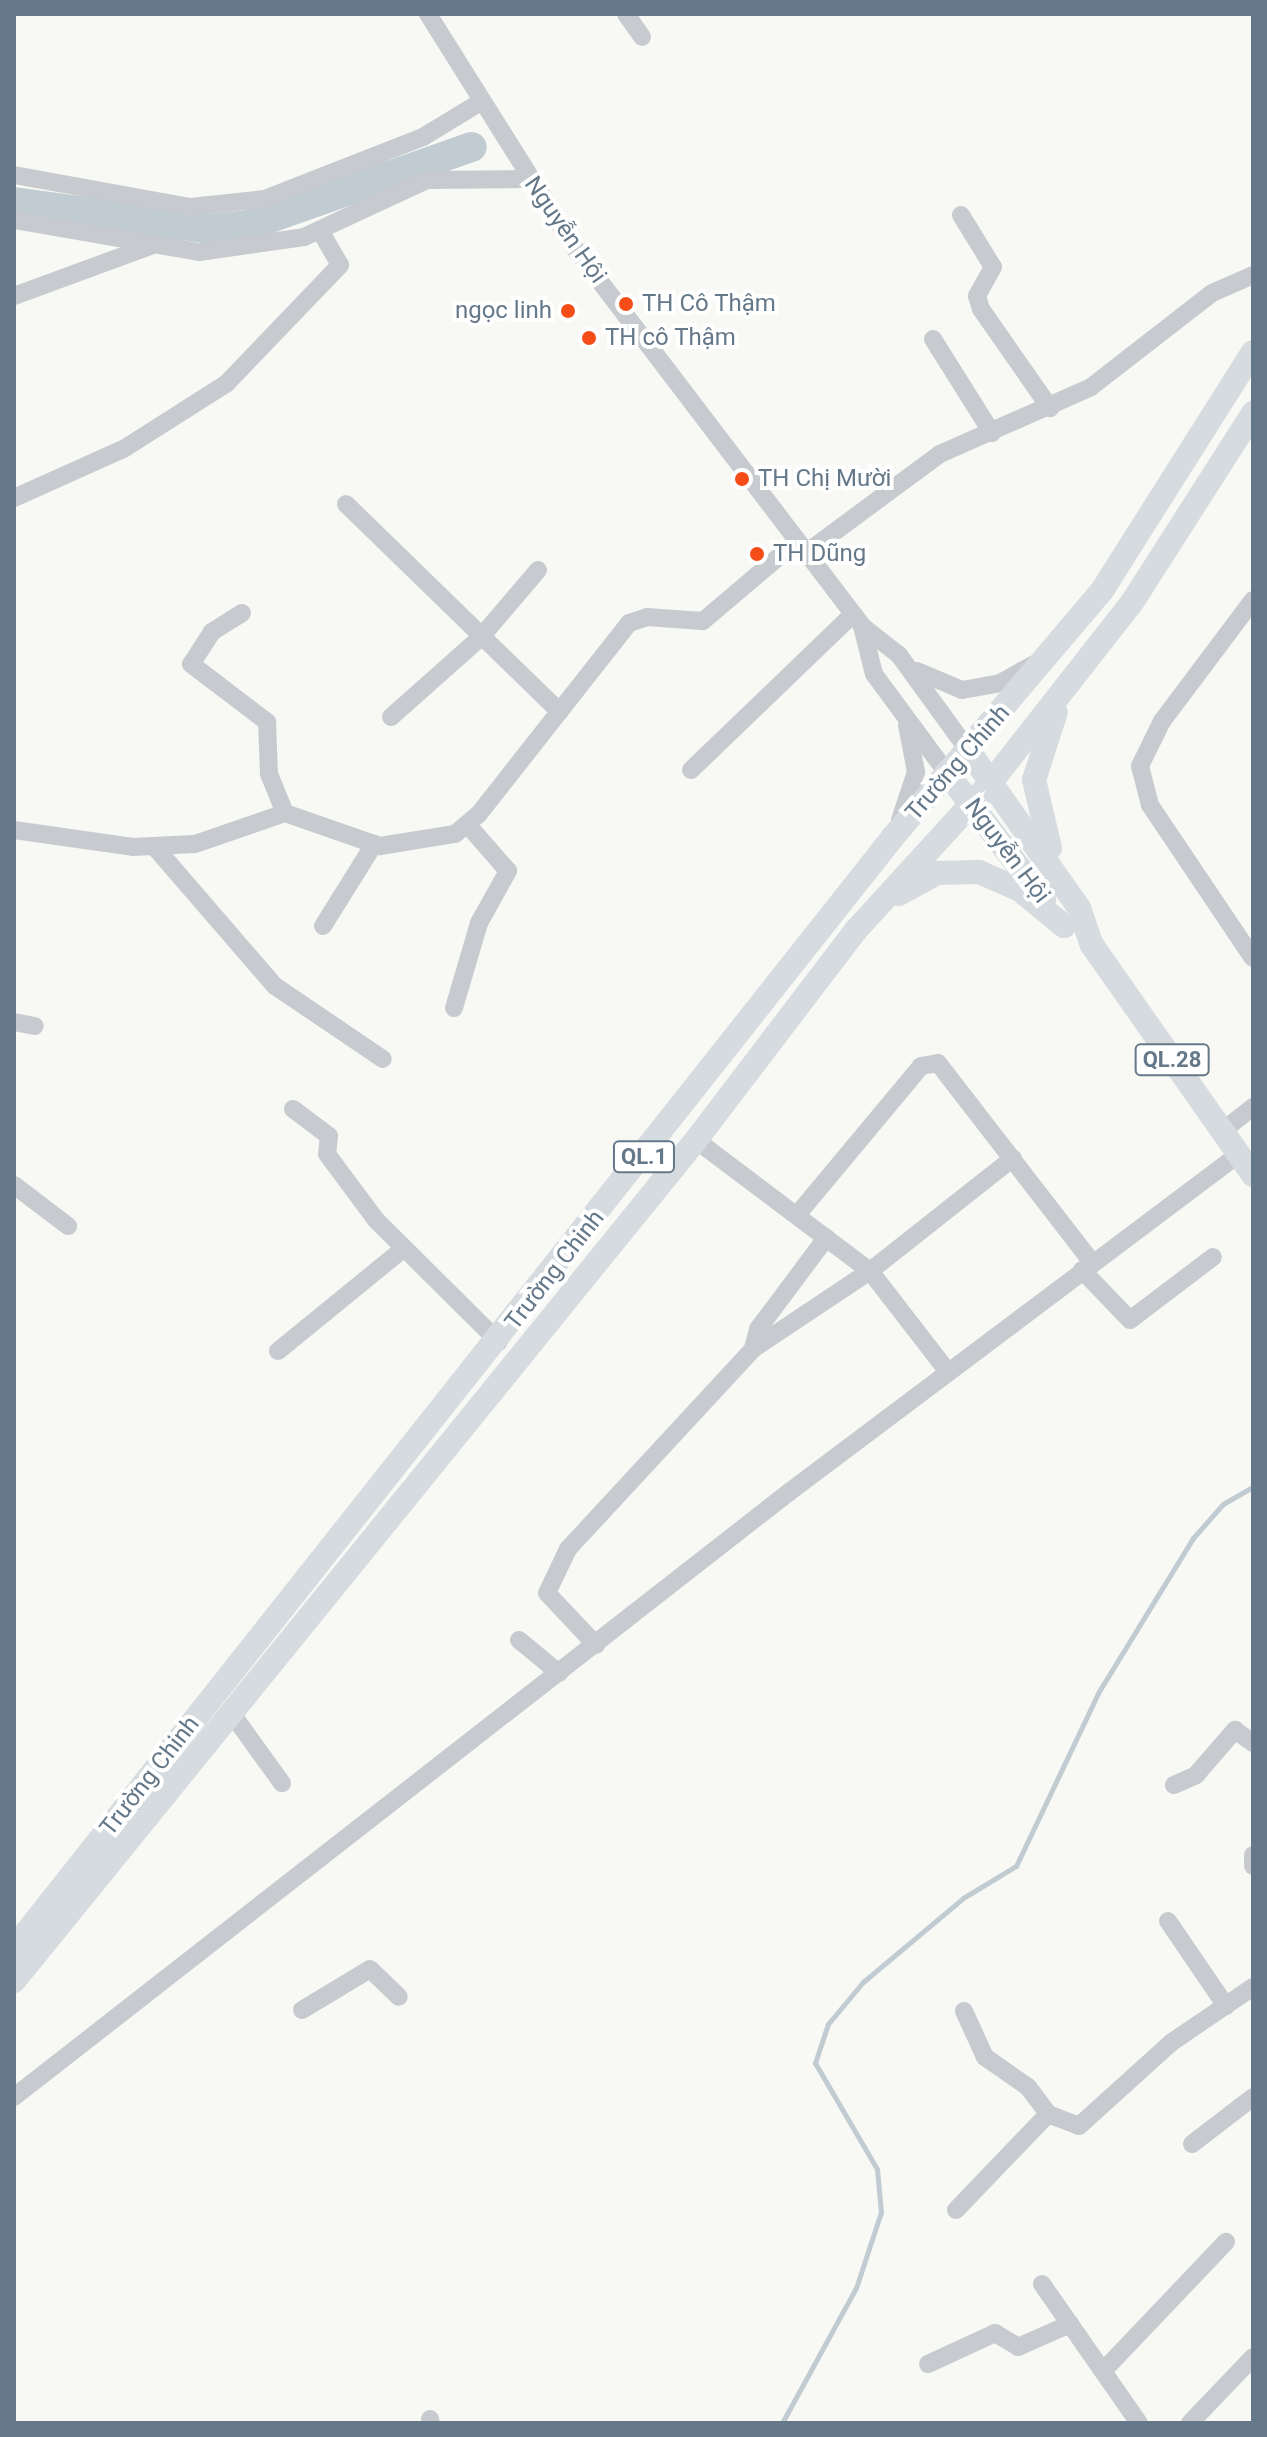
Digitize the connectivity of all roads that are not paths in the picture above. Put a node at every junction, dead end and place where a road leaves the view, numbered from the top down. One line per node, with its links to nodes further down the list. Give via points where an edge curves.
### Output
1 (428, 14): 4 (street, Nguyễn Hội / QL.28)
2 (626, 14): 3 (street)
3 (642, 37)
4 (479, 103): 5 (street, via 423,137 265,199 190,207); 6 (street, Nguyễn Hội / QL.28)
5 (14, 175)
6 (530, 179): 9 (street, via 427,180); 20 (street, Nguyễn Hội / QL.28)
7 (961, 215): 15 (street, via 993,267 977,296 981,309)
8 (14, 220): 10 (street)
9 (320, 231): 10 (street, via 199,252); 18 (street, via 340,265 226,384 125,448)
10 (153, 244): 12 (street)
11 (1253, 275): 15 (street, via 1212,293 1126,363)
12 (14, 296)
13 (933, 339): 17 (street)
14 (1253, 352): 26 (highway, Trường Chinh / QL.1, via 1117,569)
15 (1050, 408): 17 (street)
16 (1253, 413): 28 (highway, Trường Chinh / QL.1, via 1164,559)
17 (992, 433): 20 (street, via 940,454)
18 (14, 498)
19 (346, 504): 25 (street)
20 (801, 548): 24 (street, Nguyễn Hội / QL.28); 29 (street, via 703,621 647,617 629,623)
21 (538, 570): 25 (street)
22 (1253, 600): 46 (street, via 1162,721 1140,766 1150,805)
23 (242, 613): 37 (street, via 212,632 191,664 267,722 269,774)
24 (857, 620): 27 (street, Nguyễn Hội / QL.28); 30 (street, Nguyễn Hội / QL.28, via 874,674); 33 (street)
25 (481, 637): 29 (street); 31 (street)
26 (1053, 653): 27 (street, via 1000,683 962,690 936,684); 32 (highway, Trường Chinh / QL.1)
27 (899, 655): 32 (street, Nguyễn Hội / QL.28)
28 (1078, 670): 35 (highway, Trường Chinh / QL.1); 43 (highway, via 1046,731 1034,803)
29 (560, 712): 38 (street)
30 (901, 712): 34 (street, Nguyễn Hội / QL.28); 40 (street, via 916,772)
31 (391, 717)
32 (968, 750): 34 (highway, Trường Chinh / QL.1); 35 (highway, Nguyễn Hội / QL.28)
33 (691, 770)
34 (947, 773): 36 (highway, Nguyễn Hội / QL.28); 40 (highway, Trường Chinh / QL.1)
35 (992, 781): 36 (highway, Trường Chinh / QL.1); 43 (highway, Nguyễn Hội / QL.28)
36 (971, 803): 43 (highway, Nguyễn Hội / QL.28); 45 (highway, Trường Chinh / QL.1)
37 (285, 813): 41 (street); 42 (street, via 216,840)
38 (467, 824): 41 (street, via 434,841); 47 (street, via 508,871 479,923)
39 (14, 830): 42 (street)
40 (893, 837): 66 (highway, Trường Chinh / QL.1)
41 (374, 844): 44 (street)
42 (154, 846): 50 (street, via 275,986)
43 (1072, 917): 45 (highway, via 1020,890 957,870 912,884); 53 (highway, Nguyễn Hội / QL.28)
44 (323, 926)
45 (857, 929): 54 (highway, Trường Chinh / QL.1)
46 (1253, 958)
47 (454, 1008)
48 (14, 1022): 49 (street)
49 (35, 1026)
50 (383, 1059)
51 (1253, 1107): 53 (street)
52 (293, 1109): 62 (street, via 329,1136 333,1165)
53 (1221, 1132): 55 (highway, Nguyễn Hội / QL.28)
54 (696, 1140): 59 (street); 73 (highway, Trường Chinh / QL.1)
55 (1239, 1154): 57 (highway, Nguyễn Hội / QL.28); 64 (street)
56 (1013, 1158): 59 (street, via 946,1068 929,1062); 64 (street); 65 (street)
57 (1253, 1175)
58 (14, 1185): 60 (street)
59 (797, 1215): 61 (street)
60 (68, 1226)
61 (826, 1238): 65 (street); 67 (street, via 758,1329)
62 (403, 1249): 66 (street); 68 (street)
63 (1213, 1257): 64 (street, via 1130,1320)
64 (1087, 1266): 69 (street)
65 (870, 1271): 67 (street); 69 (street)
66 (499, 1342): 80 (highway, Trường Chinh / QL.1)
67 (753, 1349): 71 (street, via 549,1577 552,1604)
68 (278, 1351)
69 (948, 1372): 71 (street)
70 (519, 1640): 72 (street)
71 (596, 1645): 72 (street)
72 (559, 1673): 87 (street)
73 (230, 1711): 75 (street); 81 (highway, Trường Chinh / QL.1)
74 (1253, 1743): 76 (street, via 1235,1730 1196,1775)
75 (282, 1783)
76 (1174, 1785)
77 (1253, 1855): 78 (street)
78 (1253, 1866)
79 (1168, 1921): 84 (street)
80 (14, 1948)
81 (14, 1981)
82 (1253, 1987): 84 (street)
83 (399, 1997): 85 (street, via 370,1969)
84 (1226, 2006): 89 (street, via 1172,2042 1086,2123 1071,2126)
85 (302, 2010)
86 (964, 2011): 89 (street, via 985,2057 1028,2087)
87 (14, 2097)
88 (1253, 2097): 90 (street)
89 (1048, 2114): 91 (street)
90 (1192, 2144)
91 (956, 2210)
92 (1226, 2242): 97 (street)
93 (1042, 2284): 94 (street)
94 (1070, 2324): 96 (street, via 1018,2347 995,2333); 97 (street)
95 (1253, 2357): 99 (street)
96 (928, 2364)
97 (1104, 2370): 98 (street)
98 (1139, 2423)
99 (1190, 2423)

